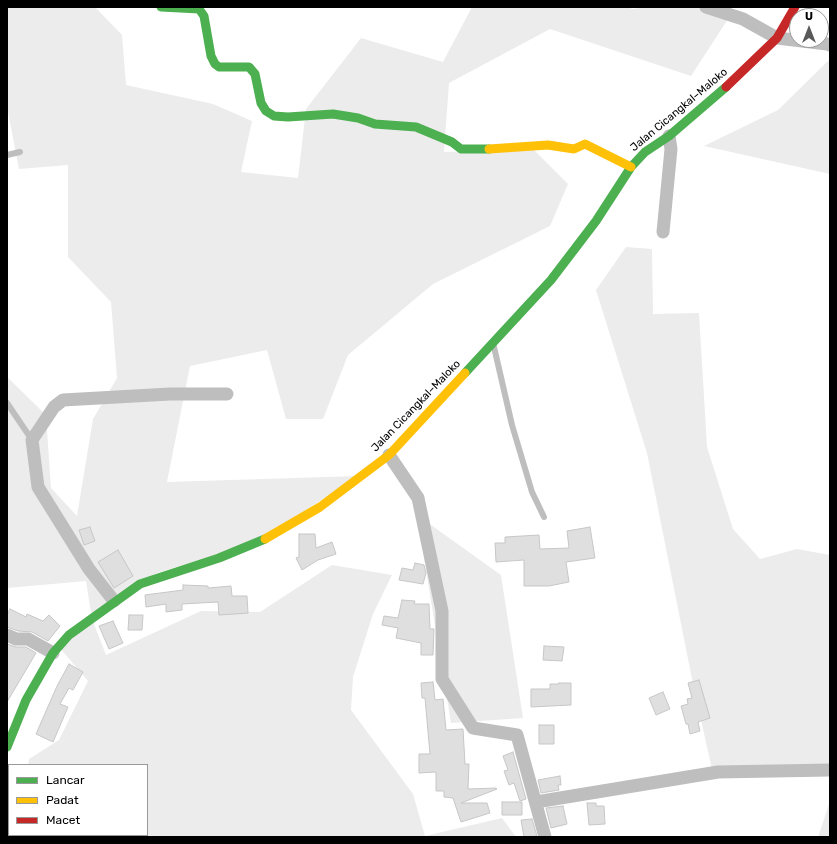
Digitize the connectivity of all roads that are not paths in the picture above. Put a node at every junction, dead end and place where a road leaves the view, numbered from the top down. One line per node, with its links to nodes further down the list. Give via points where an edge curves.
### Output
1 (161, 7): 9 (street, via 199,9 204,16 211,56 215,64 219,67 249,67 255,74 261,103 266,111 274,116 333,114 375,124 416,127 452,142 461,149 548,144 574,149 585,144)
2 (706, 7): 4 (street, via 743,19)
3 (795, 7): 4 (street, Jalan Cicangkal–Maloko)
4 (777, 38): 5 (street); 6 (street, Jalan Cicangkal–Maloko, via 735,79)
5 (830, 45)
6 (669, 136): 9 (street, Jalan Cicangkal–Maloko, via 645,152); 10 (street, via 672,149)
7 (20, 152): 8 (lane)
8 (7, 155)
9 (631, 166): 11 (street, Jalan Cicangkal–Maloko, via 596,221 551,280)
10 (664, 232)
11 (493, 342): 15 (street, Jalan Cicangkal–Maloko); 16 (lane, via 512,425 532,492)
12 (227, 394): 14 (street, via 170,394 63,400 54,407)
13 (7, 403): 14 (lane)
14 (32, 440): 17 (street, via 38,487 89,569)
15 (389, 454): 17 (street, Jalan Cicangkal–Maloko, via 320,507 256,544 140,584); 22 (street, via 418,498 442,611 442,679 473,728 517,735)
16 (544, 518)
17 (114, 601): 19 (street, Jalan Cicangkal–Maloko, via 69,635)
18 (7, 635): 19 (street, via 16,639 28,639)
19 (53, 653): 20 (street, Jalan Cicangkal–Maloko, via 26,700)
20 (7, 747)
21 (830, 770): 22 (street, via 718,772)
22 (536, 802): 23 (street)
23 (545, 837)

